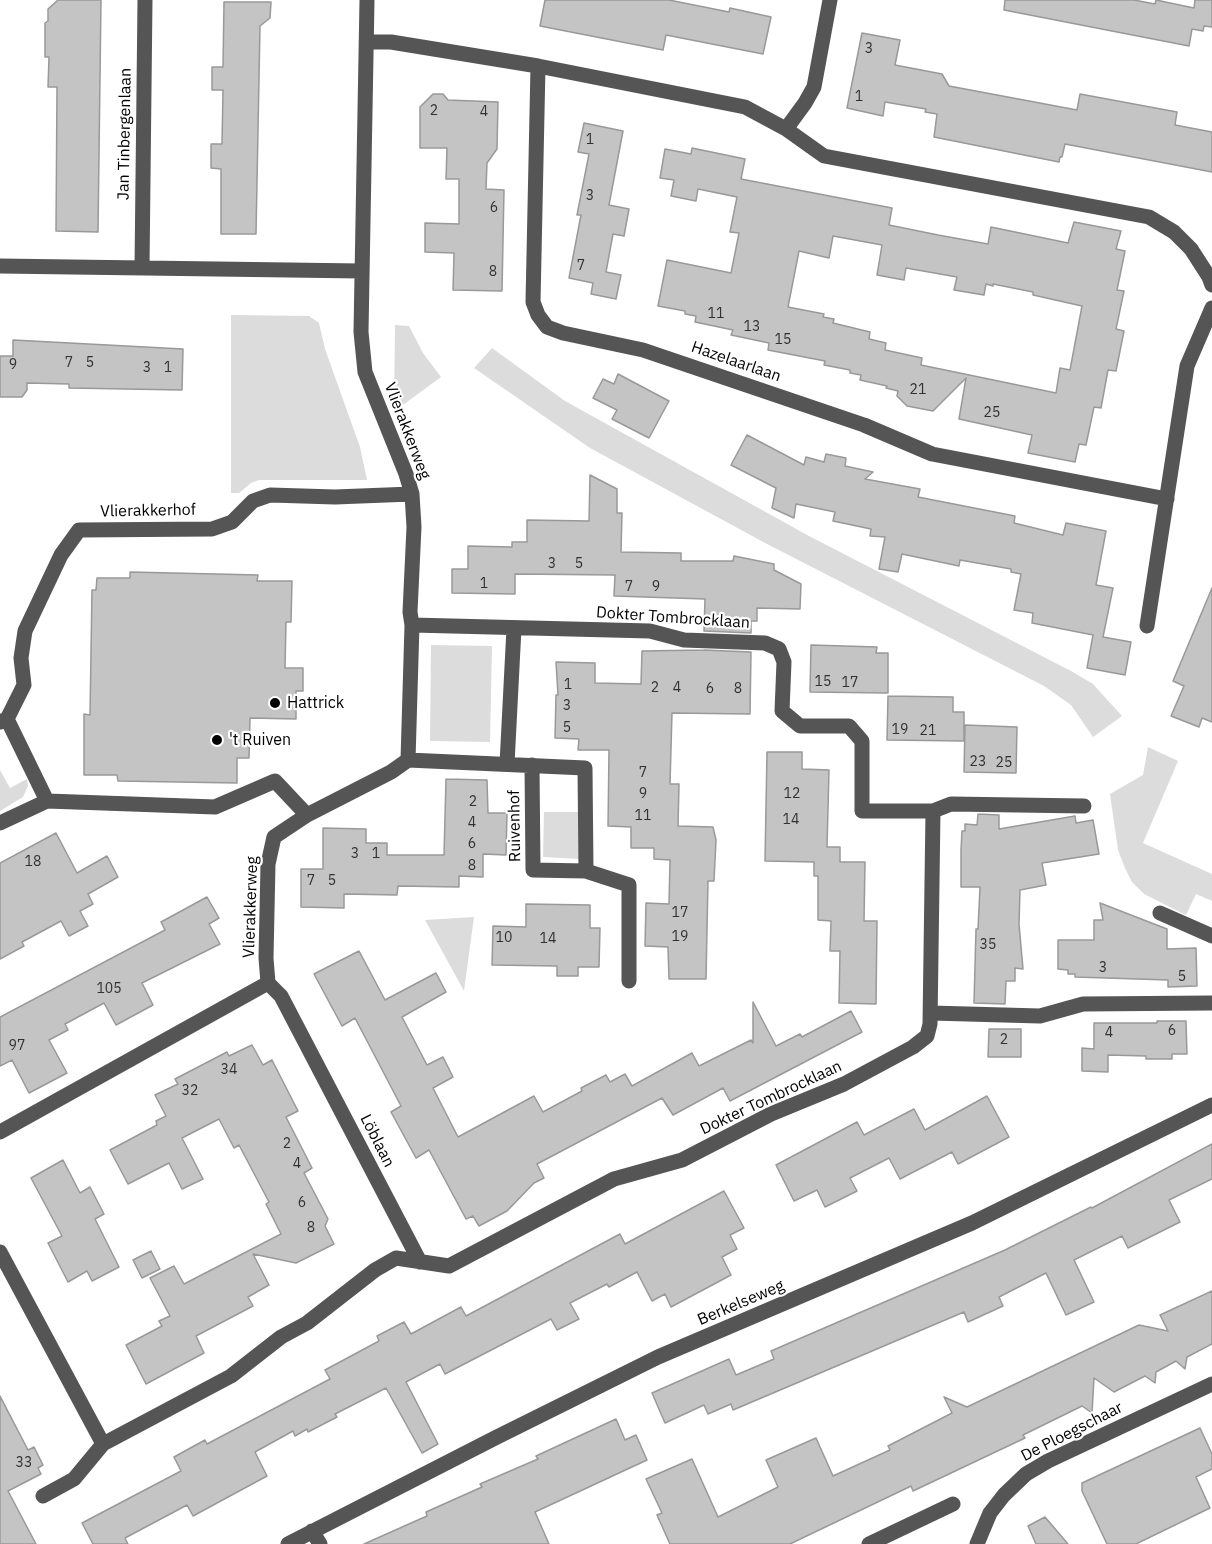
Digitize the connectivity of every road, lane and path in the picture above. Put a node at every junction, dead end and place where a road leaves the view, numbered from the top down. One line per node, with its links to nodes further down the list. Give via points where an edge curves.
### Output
1 (145, 0): 8 (street, Jan Tinbergenlaan)
2 (367, 0): 4 (street, Vlierakkerweg)
3 (830, 0): 6 (street, via 813,87)
4 (366, 42): 5 (street, via 391,42); 9 (street, Vlierakkerweg)
5 (538, 66): 6 (street, via 745,107); 13 (street, Hazelaarlaan, via 532,302 547,327 643,350 864,425 932,454)
6 (786, 129): 10 (street, via 824,156 1149,217 1174,232 1191,249)
7 (0, 266): 8 (street)
8 (142, 268): 9 (street)
9 (362, 271): 12 (street, Vlierakkerweg, via 365,372)
10 (1212, 285)
11 (1212, 308): 13 (street, via 1187,366)
12 (412, 494): 14 (street, Vlierakkerweg); 17 (street, Vlierakkerhof, via 270,495 253,501 232,522 212,528 79,530 62,555 25,631 21,658 24,685)
13 (1167, 500): 15 (street)
14 (412, 625): 16 (street, Dokter Tombrocklaan); 18 (street, Vlierakkerweg)
15 (1147, 626)
16 (514, 628): 19 (street); 23 (street, Dokter Tombrocklaan, via 650,631 684,640 765,643 779,649 784,662 782,711 800,726 849,726 862,741 862,811)
17 (4, 720): 21 (street, Vlierakkerhof)
18 (408, 760): 19 (street, Ruivenhof); 24 (street, Vlierakkerweg)
19 (507, 764): 20 (street, Ruivenhof)
20 (532, 765): 26 (street, Ruivenhof, via 585,768); 26 (street, Ruivenhof, via 533,870)
21 (47, 801): 24 (street, via 215,807 275,781); 25 (street)
22 (1084, 806): 23 (street, Dokter Tombrocklaan, via 951,804)
23 (933, 812): 32 (street, Dokter Tombrocklaan)
24 (308, 815): 30 (street, Vlierakkerweg, via 274,837 268,864)
25 (0, 823)
26 (586, 871): 29 (street, Ruivenhof, via 629,885)
27 (1160, 913): 28 (street)
28 (1212, 936)
29 (629, 981)
30 (268, 983): 34 (street); 36 (street, Löblaan, via 282,996)
31 (1212, 1003): 32 (street, via 1083,1004 1040,1016)
32 (931, 1013): 36 (street, Dokter Tombrocklaan, via 927,1036 844,1084 771,1114 682,1160 614,1179 449,1266)
33 (1212, 1105): 41 (street, Berkelseweg, via 972,1223 658,1358)
34 (0, 1132)
35 (0, 1252): 38 (street)
36 (420, 1262): 38 (street, via 396,1258 375,1270 231,1376)
37 (1212, 1384): 44 (street, De Ploegschaar, via 1026,1474 990,1513)
38 (103, 1444): 39 (street, via 75,1479)
39 (43, 1496)
40 (953, 1504): 43 (street)
41 (316, 1537): 42 (street, Berkelseweg)
42 (288, 1544)
43 (869, 1544)
44 (977, 1544)

